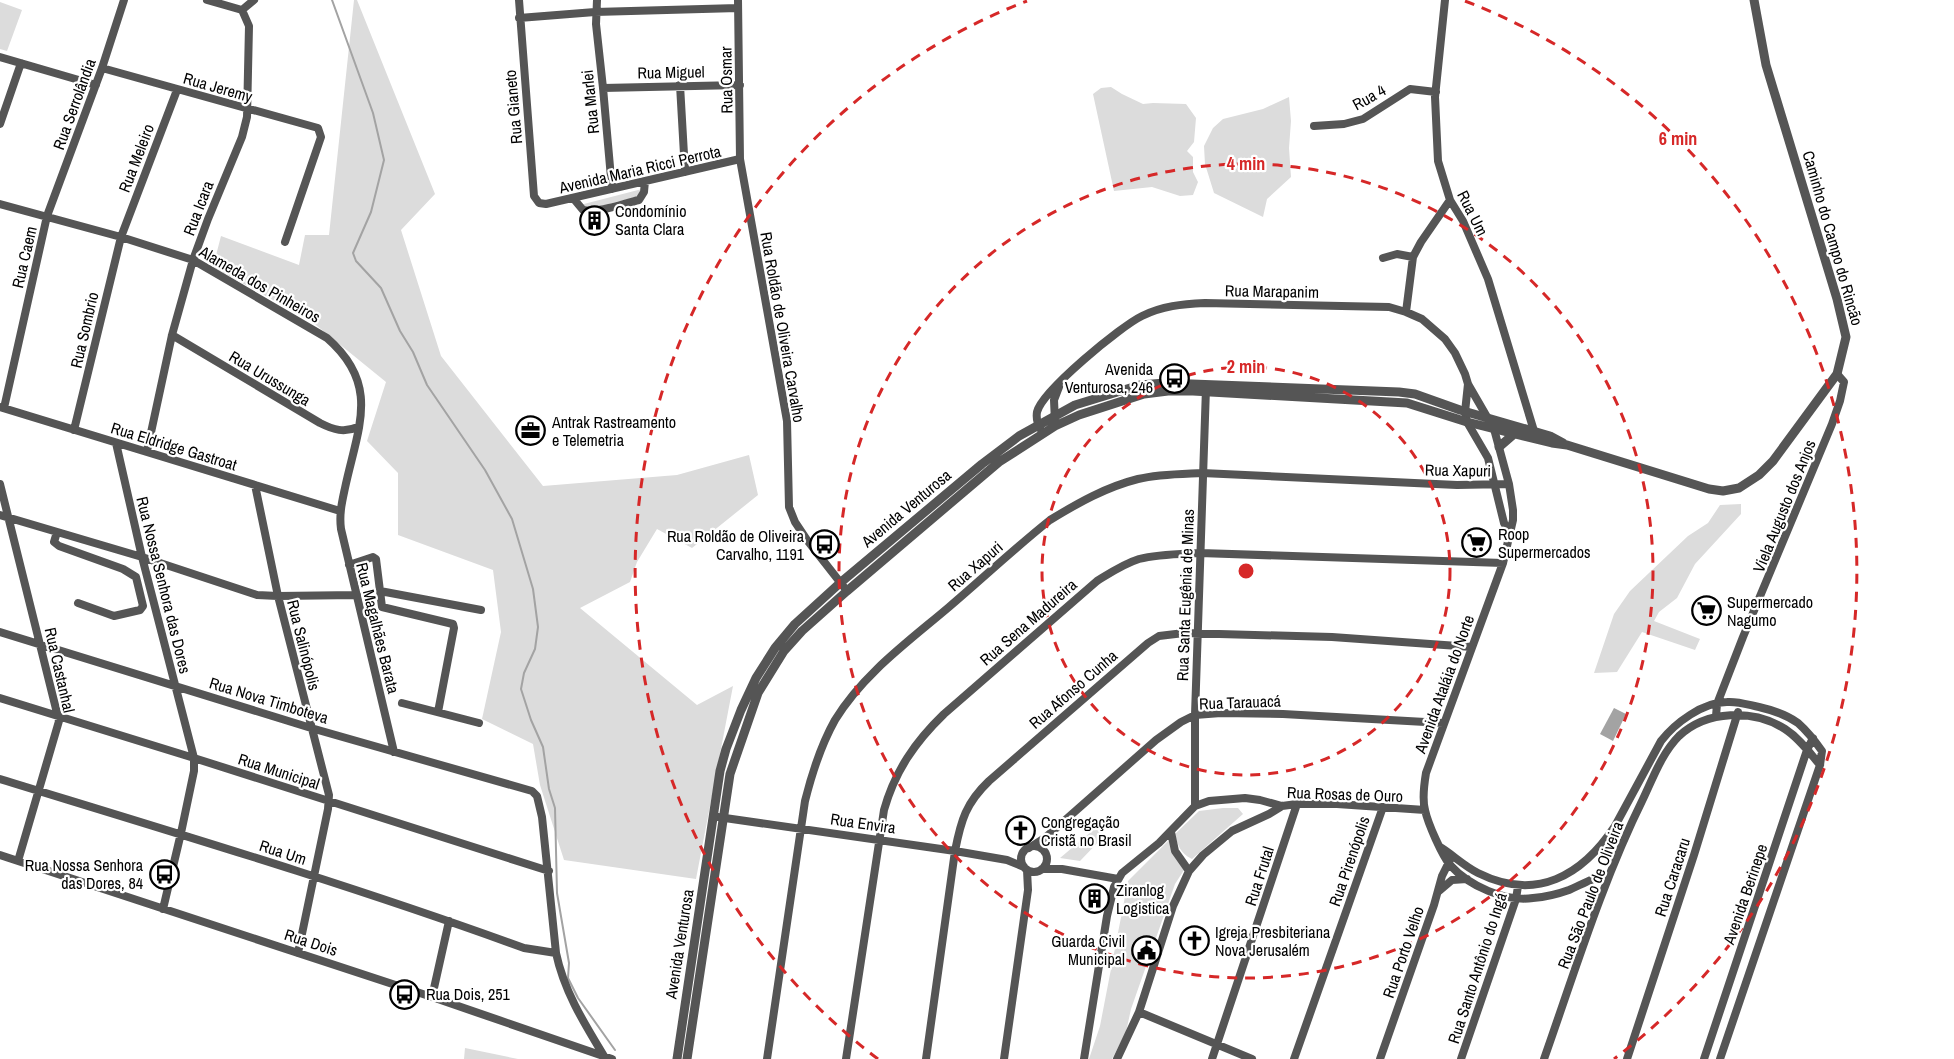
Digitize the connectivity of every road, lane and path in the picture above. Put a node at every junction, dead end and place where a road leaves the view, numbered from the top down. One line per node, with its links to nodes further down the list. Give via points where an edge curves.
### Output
1 (124, 0): 14 (street, Rua Serrolândia)
2 (207, 0): 9 (street)
3 (254, 0): 9 (street)
4 (519, 0): 11 (street, Rua Gianeto)
5 (597, 0): 10 (street, Rua Marlei)
6 (1445, 0): 20 (street, Rua Um)
7 (1754, 0): 40 (street, Caminho do Campo do Rincão, via 1766,65 1844,325 1846,338)
8 (738, 4): 10 (street); 17 (street, Rua Osmar)
9 (243, 10): 21 (street, Rua Icara, via 249,26)
10 (596, 12): 11 (street); 18 (street, Rua Marlei)
11 (519, 18): 31 (street, Rua Gianeto, via 534,196)
12 (0, 57): 13 (street)
13 (21, 63): 15 (street); 22 (street)
14 (102, 68): 15 (street, Rua Serrolândia); 19 (street, Rua Jeremy)
15 (96, 85): 32 (street, Rua Serrolândia)
16 (680, 85): 17 (street, Rua Miguel); 18 (street, Rua Miguel); 25 (street)
17 (740, 85): 24 (street, Rua Osmar)
18 (603, 88): 27 (street, Rua Marlei)
19 (177, 90): 21 (street, Rua Jeremy); 33 (street, Rua Meleiro)
20 (1436, 92): 23 (street, Rua 4, via 1410,89 1363,119); 29 (street, Rua Um, via 1438,162)
21 (248, 110): 34 (street, Rua Jeremy, via 318,128 321,137); 37 (street, Rua Icara, via 242,137)
22 (1, 120)
23 (1314, 126)
24 (740, 159): 25 (street, Avenida Maria Ricci Perrota); 73 (street, Rua Roldão de Oliveira Carvalho, via 787,421 789,507 807,540)
25 (685, 172): 26 (street, Avenida Maria Ricci Perrota)
26 (645, 181): 27 (street, Avenida Maria Ricci Perrota); 28 (street, via 639,200 601,209 583,210)
27 (612, 189): 28 (street, Avenida Maria Ricci Perrota)
28 (573, 198): 31 (street, Avenida Maria Ricci Perrota)
29 (1450, 200): 35 (street); 54 (street, Rua Um, via 1488,279)
30 (0, 204): 32 (street, Alameda dos Pinheiros)
31 (546, 204)
32 (47, 216): 33 (street, Alameda dos Pinheiros); 44 (street, Rua Caem)
33 (121, 237): 37 (street, Alameda dos Pinheiros); 53 (street, Rua Sombrio)
34 (285, 242)
35 (1413, 257): 36 (street, via 1397,254); 38 (street)
36 (1383, 258)
37 (193, 260): 39 (street, Rua Icara); 50 (street, Alameda dos Pinheiros, via 340,350 361,387)
38 (1406, 312): 41 (street, Rua Marapanim, via 1366,306 1180,304 1142,315 1121,327); 42 (street, Rua Marapanim, via 1422,319 1445,339)
39 (172, 335): 50 (street, Rua Urussunga, via 320,423 345,431); 59 (street, Rua Icara)
40 (1837, 374): 57 (street, Caminho do Campo do Rincão, via 1773,461 1739,488 1709,489); 87 (street, Viela Augusto dos Anjos, via 1844,382 1832,424)
41 (1062, 380): 46 (street, via 1054,400); 51 (street, Rua Marapanim, via 1037,412)
42 (1468, 384): 45 (street, Rua Marapanim); 47 (street, Rua Marapanim)
43 (1206, 388): 45 (street, Avenida Venturosa, via 1399,392); 46 (street, Avenida Venturosa, via 1165,383 1140,385 1075,405); 48 (street, Avenida Venturosa, via 1407,403); 49 (street, Avenida Venturosa, via 1144,394); 60 (street, Rua Santa Eugênia de Minas)
44 (2, 408): 53 (street, Rua Eldridge Gastroat)
45 (1465, 412): 47 (street, Avenida Venturosa); 48 (street, Rua Marapanim)
46 (1054, 416): 49 (street); 51 (street, Avenida Venturosa)
47 (1488, 418): 52 (street, Rua Marapanim); 54 (street, Caminho do Campo do Rincão)
48 (1467, 422): 52 (street, Avenida Venturosa); 62 (street, Avenida Ataláia do Norte, via 1488,458)
49 (1055, 426): 51 (street, Avenida Venturosa)
50 (358, 427): 65 (street, Alameda dos Pinheiros)
51 (1041, 429): 73 (street, Avenida Venturosa, via 1019,436 982,464)
52 (1494, 429): 55 (street, Caminho do Campo do Rincão); 58 (street, Avenida Ataláia do Norte)
53 (74, 430): 56 (street, Rua Eldridge Gastroat)
54 (1534, 430): 57 (street, Caminho do Campo do Rincão)
55 (1514, 434): 57 (street, Caminho do Campo do Rincão); 58 (street)
56 (116, 443): 59 (street, Rua Eldridge Gastroat); 70 (street, Rua Nossa Senhora das Dores)
57 (1567, 445)
58 (1499, 447): 63 (street, Avenida Ataláia do Norte)
59 (147, 451): 64 (street, Rua Eldridge Gastroat)
60 (1202, 473): 62 (street, Rua Xapuri); 69 (street, Rua Santa Eugênia de Minas); 110 (street, Rua Xapuri, via 1139,479 1076,504 1026,539 888,658 835,720 812,775)
61 (0, 484): 66 (street, Rua Castanhal)
62 (1496, 484): 63 (street, Rua Xapuri); 68 (street, Avenida Ataláia do Norte)
63 (1509, 484): 68 (street, Avenida Ataláia do Norte, via 1513,520)
64 (255, 485): 65 (street, Rua Eldridge Gastroat); 76 (street, Rua Salinópolis)
65 (340, 511): 72 (street, Rua Magalhães Barata)
66 (4, 517): 67 (street); 81 (street, Rua Castanhal)
67 (57, 532): 70 (street); 77 (street, via 54,542 59,546 136,577 143,606 117,616)
68 (1509, 532): 71 (street, Avenida Ataláia do Norte)
69 (1200, 553): 71 (street, Rua Sena Madureira); 80 (street, Rua Santa Eugênia de Minas); 114 (street, Rua Sena Madureira, via 1166,555 1119,567 1077,598 944,714 908,754 898,773 889,792)
70 (142, 557): 76 (street, via 257,595); 83 (street, Rua Nossa Senhora das Dores)
71 (1503, 563): 82 (street, Avenida Ataláia do Norte)
72 (349, 565): 74 (street, via 373,556); 75 (street, Rua Magalhães Barata)
73 (843, 587): 109 (street, Avenida Venturosa, via 790,629 756,678 723,758)
74 (380, 591): 78 (street); 88 (street, via 380,602 386,609 453,624)
75 (357, 595): 76 (street); 98 (street, Rua Magalhães Barata)
76 (278, 596): 95 (street, Rua Salinópolis)
77 (78, 603)
78 (481, 610)
79 (0, 632): 81 (street, Rua Nova Timboteva)
80 (1198, 633): 82 (street, Rua Afonso Cunha); 90 (street, Rua Santa Eugênia de Minas); 118 (street, Rua Afonso Cunha, via 1159,636 1148,643 989,781 968,806)
81 (41, 644): 83 (street, Rua Nova Timboteva); 89 (street, Rua Castanhal)
82 (1472, 646): 94 (street, Avenida Ataláia do Norte)
83 (174, 685): 95 (street, Rua Nova Timboteva); 99 (street, Rua Nossa Senhora das Dores)
84 (0, 698): 89 (street, Rua Municipal)
85 (402, 703): 88 (street)
86 (1740, 703): 87 (street); 91 (street, Rua Caracaru); 96 (street, via 1778,713 1796,722)
87 (1718, 704): 92 (street, Viela Augusto dos Anjos); 135 (street, via 1696,712 1668,732 1615,826 1585,863 1554,880)
88 (438, 712): 93 (street)
89 (58, 715): 99 (street, Rua Municipal); 102 (street, Rua Castanhal, via 58,729)
90 (1195, 715): 94 (street, Rua Tarauacá, via 1283,714); 105 (street, Rua Santa Eugênia de Minas); 113 (street, Rua Tarauacá, via 1156,740)
91 (1738, 715): 92 (street); 97 (street, via 1784,728); 161 (street, Rua Caracaru)
92 (1716, 716): 132 (street, Rua São Paulo de Oliveira, via 1685,731 1671,745)
93 (479, 723)
94 (1443, 723): 108 (street, Avenida Ataláia do Norte, via 1426,774)
95 (311, 728): 98 (street, Rua Nova Timboteva); 103 (street, Rua Salinópolis)
96 (1813, 738): 97 (street, Avenida Berinepe); 100 (street, Avenida Berinepe, via 1822,751)
97 (1807, 750): 100 (street); 162 (street, Avenida Berinepe)
98 (394, 752): 129 (street, Rua Nova Timboteva, via 531,791 537,796 540,809)
99 (194, 758): 103 (street, Rua Municipal); 112 (street, Rua Nossa Senhora das Dores)
100 (1820, 765): 163 (street, Avenida Berinepe)
101 (0, 779): 102 (street, Rua Um)
102 (38, 791): 112 (street, Rua Um); 123 (street, Rua Castanhal)
103 (329, 802): 129 (street, Rua Municipal); 131 (street, Rua Salinópolis)
104 (1297, 804): 106 (street, Rua Rosas de Ouro); 107 (street, Rua Rosas de Ouro); 145 (street, Rua Frutal)
105 (1195, 806): 106 (street, Rua Rosas de Ouro, via 1245,798); 111 (street)
106 (1282, 806): 130 (street, via 1232,831)
107 (1383, 807): 108 (street, Rua Rosas de Ouro); 157 (street, Rua Pirenópolis)
108 (1425, 810): 115 (street, Avenida Ataláia do Norte)
109 (718, 817): 110 (street, Rua Envira); 147 (street, Avenida Venturosa); 148 (street, Avenida Venturosa)
110 (801, 828): 114 (street, Rua Envira); 149 (street, Rua Xapuri)
111 (1171, 831): 130 (street, via 1175,851); 133 (street)
112 (181, 833): 131 (street, Rua Um); 139 (street, Rua Nossa Senhora das Dores)
113 (1046, 837): 116 (street, Rua Tarauacá); 117 (street)
114 (880, 839): 118 (street, Rua Envira); 150 (street, Rua Sena Madureira)
115 (1439, 846): 120 (street); 125 (street, Avenida Ataláia do Norte)
116 (1029, 848): 117 (street); 121 (street)
117 (1043, 850): 124 (street)
118 (955, 851): 122 (street, Rua Envira); 151 (street, Rua Afonso Cunha)
119 (0, 855): 123 (street, Rua Dois)
120 (1454, 855): 125 (street, Rua Porto Velho); 135 (street, via 1479,873)
121 (1022, 856): 122 (street, Rua Envira); 126 (street)
122 (1007, 860): 126 (street, Rua Envira)
123 (18, 861): 139 (street, Rua Dois)
124 (1047, 861): 127 (street); 128 (street)
125 (1449, 863): 134 (street, Avenida Ataláia do Norte); 137 (street, Rua Porto Velho)
126 (1026, 868): 128 (street); 136 (street)
127 (1062, 869): 128 (street); 133 (street)
128 (1040, 870): 136 (street)
129 (549, 871): 142 (street)
130 (1189, 871): 144 (street, via 1173,906)
131 (315, 876): 140 (street, Rua Um); 141 (street, Rua Salinópolis)
132 (1608, 876): 138 (street, Avenida Ataláia do Norte, via 1595,877 1547,896); 160 (street, Rua São Paulo de Oliveira)
133 (1118, 879): 153 (street, via 1107,916)
134 (1467, 879): 137 (street, via 1452,880); 138 (street, Avenida Ataláia do Norte)
135 (1518, 886): 138 (street, Rua Santo Antônio do Ingá)
136 (1028, 890): 152 (street)
137 (1437, 892): 158 (street, Rua Porto Velho)
138 (1516, 899): 159 (street, Rua Santo Antônio do Ingá)
139 (163, 909): 141 (street, Rua Dois)
140 (449, 921): 142 (street, Rua Um, via 524,948); 143 (street)
141 (298, 952): 143 (street, Rua Dois)
142 (556, 953): 146 (street, via 566,987)
143 (432, 997): 146 (street, Rua Dois)
144 (1139, 1012): 145 (street); 154 (street)
145 (1217, 1045): 155 (street, Rua Frutal); 156 (street)
146 (608, 1057)
147 (677, 1059)
148 (687, 1059)
149 (767, 1059)
150 (846, 1059)
151 (926, 1059)
152 (1004, 1059)
153 (1084, 1059)
154 (1117, 1059)
155 (1212, 1059)
156 (1252, 1059)
157 (1294, 1059)
158 (1380, 1059)
159 (1461, 1059)
160 (1544, 1059)
161 (1627, 1059)
162 (1704, 1059)
163 (1720, 1059)

